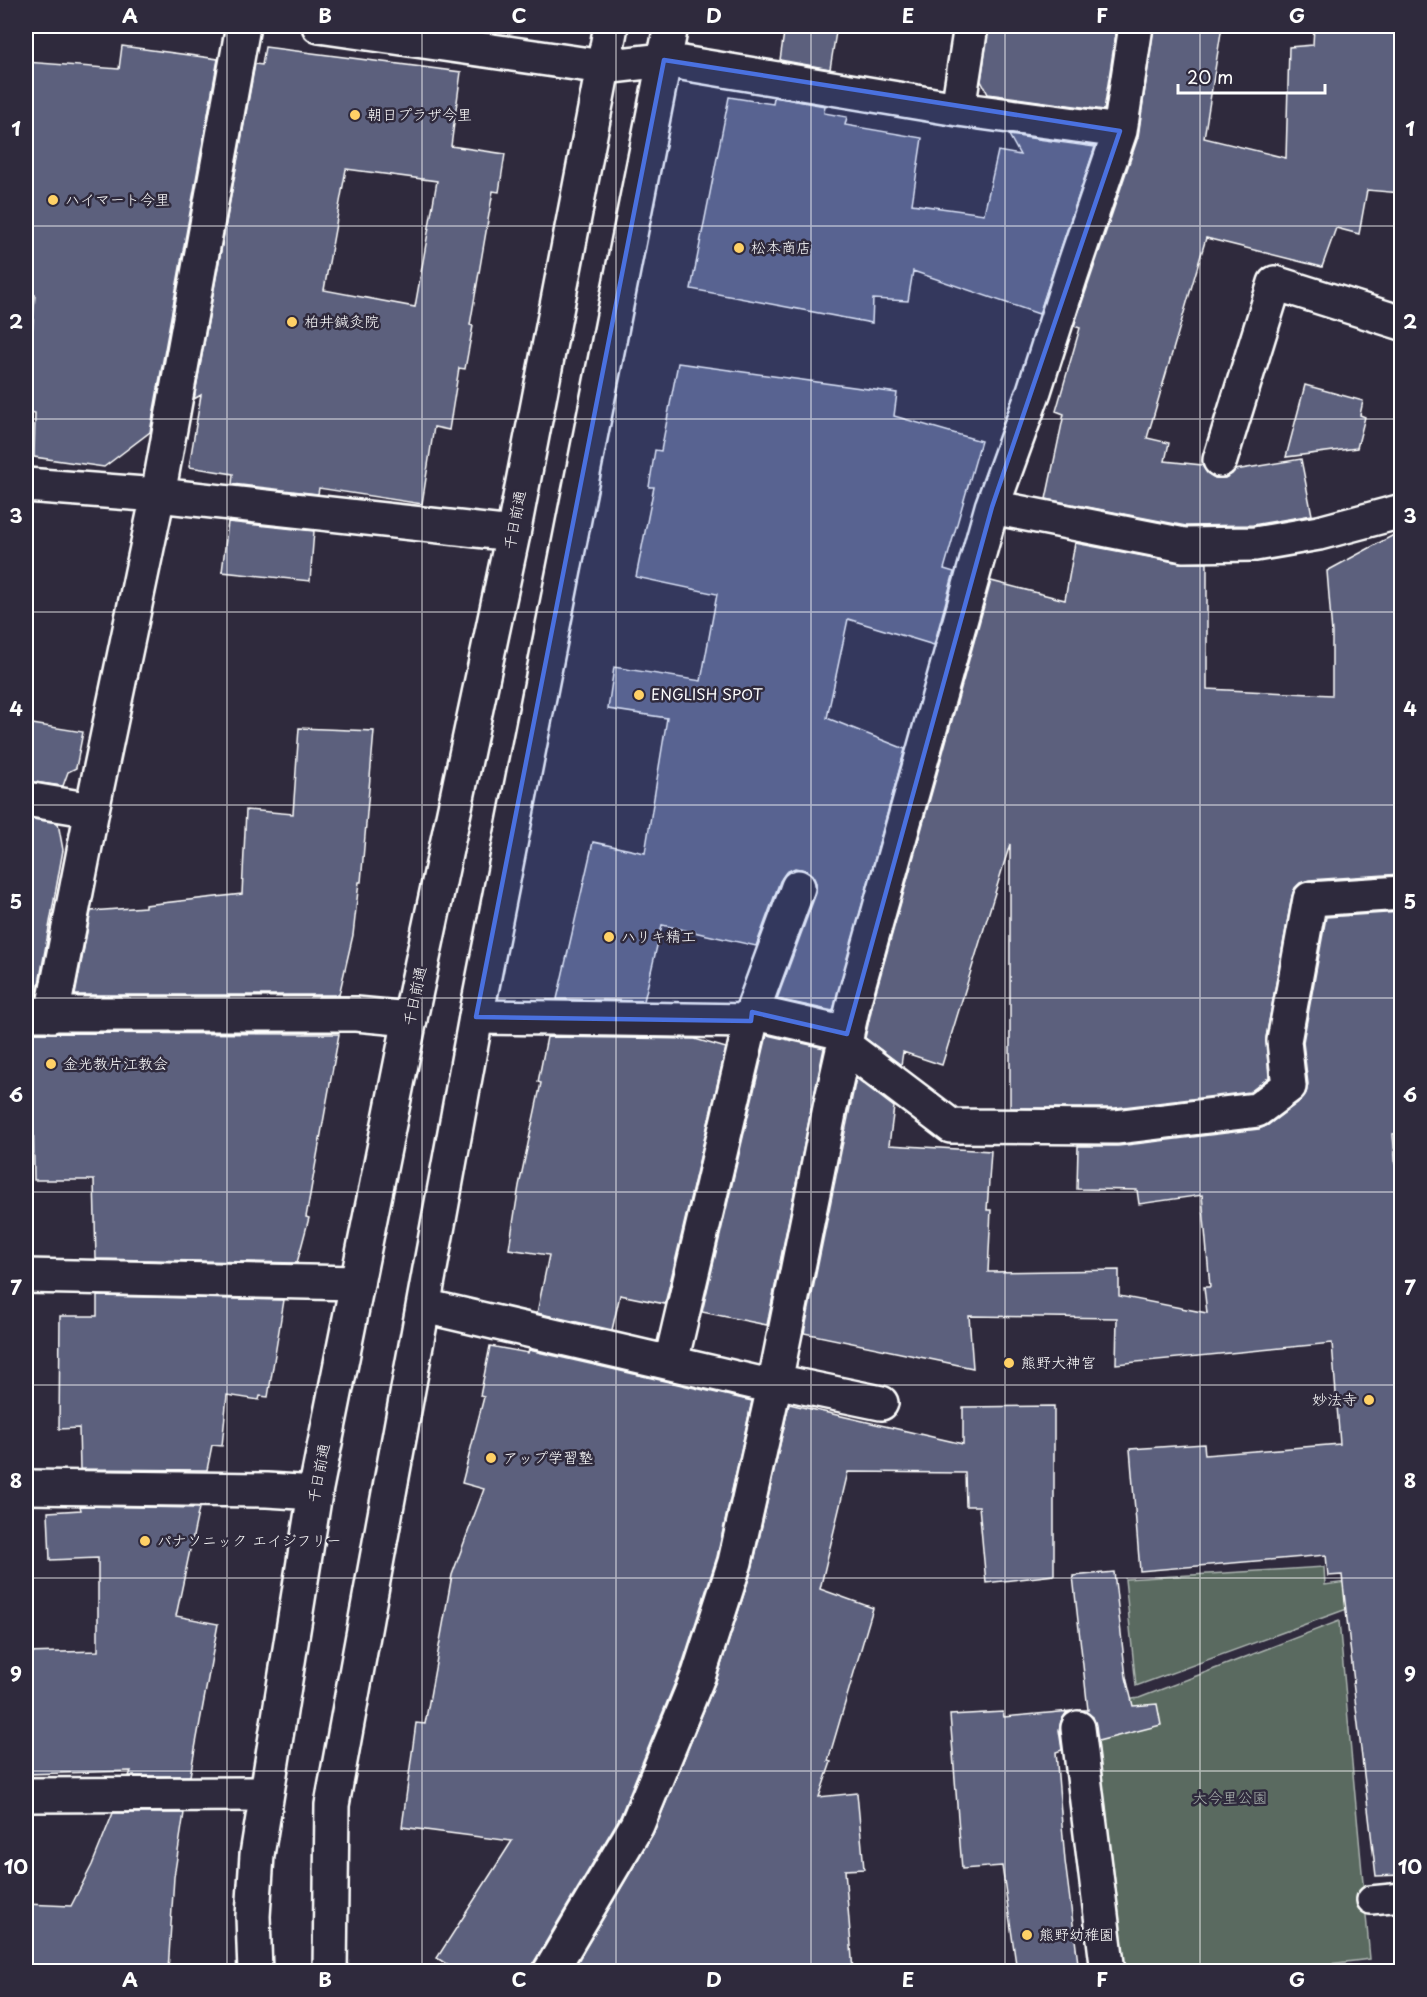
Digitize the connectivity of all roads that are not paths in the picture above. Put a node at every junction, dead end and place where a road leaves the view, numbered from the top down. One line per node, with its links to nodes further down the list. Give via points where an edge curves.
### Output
1 (243, 26): 14 (main road)
2 (319, 26): 8 (main road)
3 (611, 26): 8 (main road, 千日前通)
4 (670, 26): 7 (main road)
5 (971, 26): 9 (main road)
6 (1136, 26): 10 (main road)
7 (664, 60): 8 (main road); 9 (main road); 24 (main road)
8 (603, 67): 17 (main road, 千日前通)
9 (958, 109): 10 (main road)
10 (1120, 131): 15 (main road)
11 (1401, 322): 12 (main road, via 1275,283)
12 (1220, 460)
13 (26, 485): 14 (main road)
14 (158, 495): 17 (main road); 19 (main road)
15 (992, 507): 16 (main road, via 1184,544 1255,544 1319,533); 26 (main road)
16 (1401, 511)
17 (513, 534): 25 (main road, 千日前通)
18 (26, 800): 19 (main road)
19 (92, 810): 22 (main road)
20 (798, 887): 23 (main road)
21 (1401, 893): 26 (main road, via 1310,899 1284,1041 1289,1086 1257,1110 1116,1127 951,1126)
22 (39, 1015): 25 (main road, via 356,1014)
23 (751, 1016): 24 (main road); 26 (main road); 30 (main road)
24 (476, 1017): 29 (main road)
25 (410, 1019): 28 (main road, 千日前通)
26 (846, 1040): 31 (main road)
27 (26, 1276): 28 (main road)
28 (357, 1283): 34 (main road, 千日前通)
29 (424, 1306): 30 (main road); 42 (main road, via 332,1805)
30 (671, 1362): 31 (main road)
31 (774, 1384): 32 (main road); 40 (main road, via 735,1562 699,1674 637,1825)
32 (881, 1403)
33 (26, 1487): 34 (main road)
34 (315, 1493): 36 (main road, 千日前通)
35 (1078, 1728): 43 (main road)
36 (265, 1794): 37 (main road); 41 (main road, 千日前通, via 256,1855)
37 (26, 1795)
38 (1401, 1897): 39 (lane)
39 (1371, 1900)
40 (556, 1969)
41 (255, 1971)
42 (330, 1971)
43 (1108, 1971)

